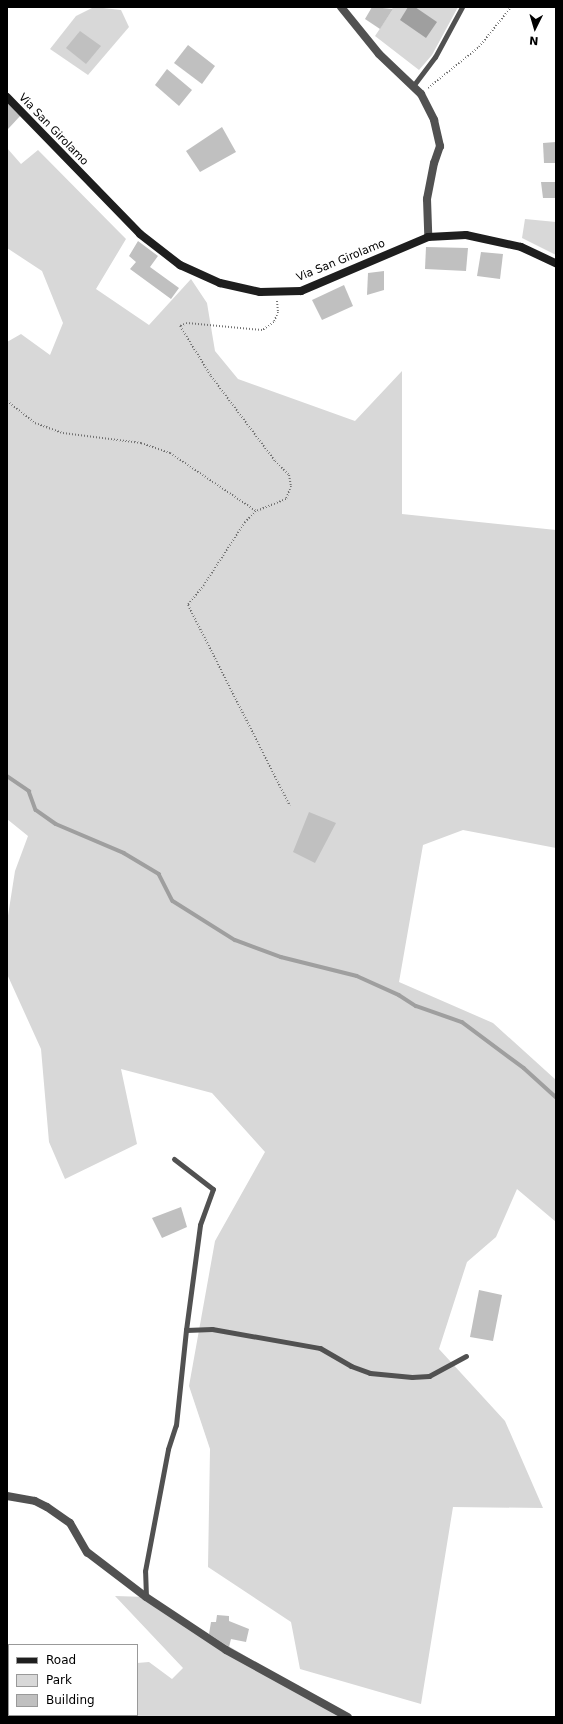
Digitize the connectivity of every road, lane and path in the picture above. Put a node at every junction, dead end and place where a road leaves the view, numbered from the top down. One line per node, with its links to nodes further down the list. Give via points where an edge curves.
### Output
1 (341, 7): 4 (street, via 379,54)
2 (462, 7): 4 (lane, via 435,57)
3 (511, 7): 5 (path, via 479,48)
4 (413, 86): 5 (street)
5 (421, 94): 7 (street, via 434,120 440,146 434,163 428,199)
6 (7, 98): 9 (street, Via San Girolamo, via 140,234 180,265 220,283 260,292)
7 (428, 237): 8 (street, Via San Girolamo, via 466,235 521,247); 9 (street, Via San Girolamo, via 300,291)
8 (556, 263)
9 (276, 292): 11 (path, via 278,312 274,322 262,330 187,323 180,326 212,376 275,461 289,475 292,486 286,499)
10 (7, 401): 11 (path, via 35,423 63,434 141,443 170,453)
11 (256, 511): 12 (path, via 245,522 188,605)
12 (290, 806)
13 (174, 1159): 14 (lane, via 213,1189 200,1225)
14 (186, 1330): 15 (lane, via 212,1329 320,1348 351,1366 370,1373 412,1377 429,1376); 17 (lane, via 176,1424 168,1449 145,1571)
15 (466, 1356)
16 (7, 1496): 17 (street, via 35,1501 70,1523 86,1552)
17 (146, 1597): 18 (street, via 226,1650)
18 (348, 1717)

